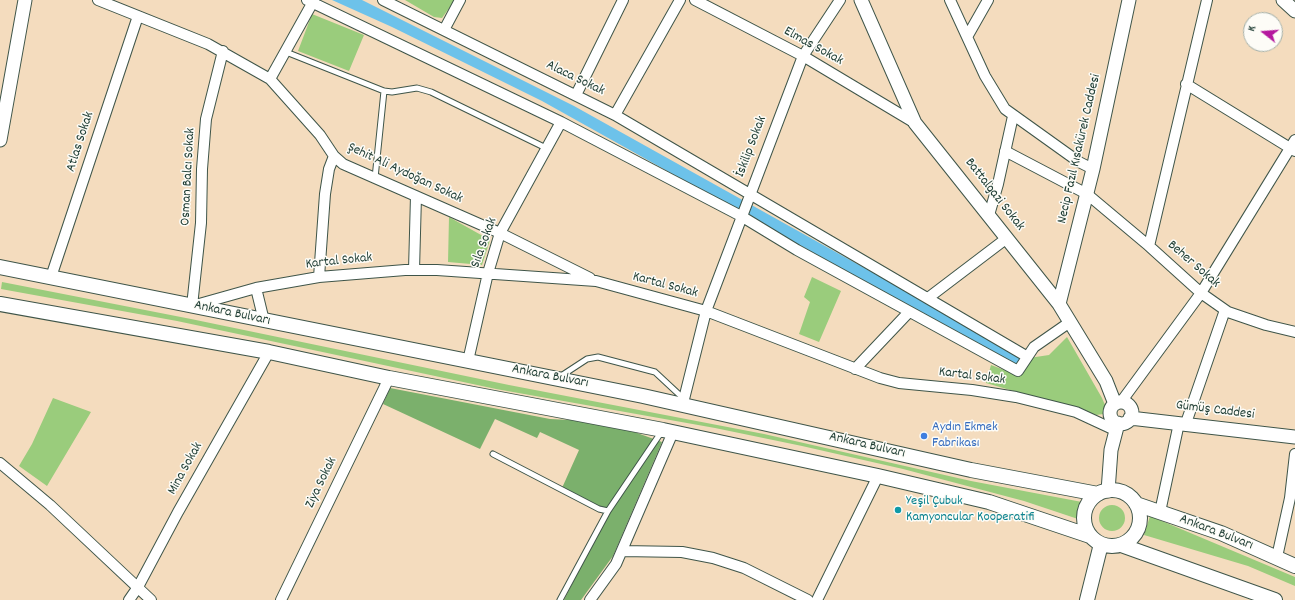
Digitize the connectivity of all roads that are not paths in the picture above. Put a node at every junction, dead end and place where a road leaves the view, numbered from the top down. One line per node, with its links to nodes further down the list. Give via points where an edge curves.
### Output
1 (25, 0): 31 (street)
2 (98, 0): 17 (street, Şehit Ali Aydoğan Sokak)
3 (384, 0): 18 (street, Alaca Sokak)
4 (460, 0): 18 (street)
5 (624, 0): 26 (street)
6 (680, 0): 27 (street)
7 (695, 0): 22 (street, Elmas Sokak)
8 (840, 0): 22 (street, İskilip Sokak)
9 (861, 0): 30 (street, Battalgazi Sokak)
10 (950, 0): 19 (street)
11 (988, 0): 19 (street)
12 (1129, 0): 36 (street, Necip Fazıl Kısakürek Caddesi)
13 (1206, 0): 24 (street)
14 (1283, 0): 16 (street)
15 (311, 1): 21 (street); 29 (street)
16 (1295, 11)
17 (138, 16): 20 (street, Şehit Ali Aydoğan Sokak); 49 (street, Atlas Sokak)
18 (444, 30): 26 (street, Alaca Sokak)
19 (967, 36): 28 (street, via 998,99)
20 (224, 52): 23 (street, Şehit Ali Aydoğan Sokak); 57 (street, Osman Balcı Sokak, via 206,119 201,222)
21 (286, 52): 23 (street); 25 (lane)
22 (803, 56): 30 (street, Elmas Sokak); 40 (street, İskilip Sokak)
23 (270, 79): 35 (street, Şehit Ali Aydoğan Sokak, via 320,135)
24 (1186, 84): 32 (street); 45 (street)
25 (384, 91): 33 (lane, via 417,88 431,92); 37 (lane)
26 (576, 95): 27 (street, Alaca Sokak)
27 (615, 115): 40 (street, Alaca Sokak)
28 (1013, 116): 34 (street); 36 (street)
29 (561, 122): 33 (street, Sıla Sokak); 42 (street)
30 (914, 123): 41 (street, Battalgazi Sokak)
31 (0, 140)
32 (1293, 146): 53 (street)
33 (546, 148): 43 (street, Sıla Sokak)
34 (1005, 151): 38 (street, Beher Sokak); 41 (street)
35 (334, 156): 37 (street, Şehit Ali Aydoğan Sokak, via 343,164); 50 (street, via 324,194)
36 (1093, 169): 38 (street, Necip Fazıl Kısakürek Caddesi)
37 (375, 178): 39 (street, Şehit Ali Aydoğan Sokak)
38 (1087, 194): 45 (street, Beher Sokak); 56 (street, Necip Fazıl Kısakürek Caddesi)
39 (416, 196): 43 (street, Şehit Ali Aydoğan Sokak); 47 (street)
40 (748, 196): 42 (street, İskilip Sokak); 54 (street, Alaca Sokak)
41 (989, 214): 44 (street, Battalgazi Sokak)
42 (741, 215): 59 (street, İskilip Sokak); 60 (street, via 797,250)
43 (500, 233): 48 (street, Sıla Sokak); 51 (street, Şehit Ali Aydoğan Sokak)
44 (1008, 238): 54 (street); 56 (street, Battalgazi Sokak)
45 (1149, 246): 53 (street, Beher Sokak)
46 (0, 267): 49 (main road, Ankara Bulvarı)
47 (414, 270): 48 (street, Kartal Sokak); 50 (street, Kartal Sokak)
48 (488, 273): 51 (street, Kartal Sokak); 66 (street, Sıla Sokak)
49 (51, 277): 57 (main road, Ankara Bulvarı)
50 (319, 277): 52 (street, Kartal Sokak)
51 (596, 281): 59 (street, Kartal Sokak)
52 (256, 288): 57 (street, Kartal Sokak); 61 (street)
53 (1201, 292): 58 (street, Beher Sokak); 71 (street)
54 (928, 298): 65 (street, Alaca Sokak)
55 (0, 304): 64 (main road, Ankara Bulvarı)
56 (1059, 304): 62 (street, Battalgazi Sokak)
57 (192, 306): 61 (main road, Ankara Bulvarı)
58 (1226, 310): 63 (street, Beher Sokak, via 1266,325); 73 (street)
59 (706, 311): 67 (street, Kartal Sokak); 70 (street, İskilip Sokak)
60 (909, 312): 65 (street, via 1018,371); 67 (street)
61 (264, 321): 66 (main road, Ankara Bulvarı)
62 (1070, 322): 65 (street, via 1034,347); 71 (street, Battalgazi Sokak)
63 (1295, 332)
64 (269, 352): 68 (main road, Ankara Bulvarı); 91 (street, Mina Sokak)
65 (1026, 356)
66 (468, 361): 69 (main road, Ankara Bulvarı)
67 (855, 370): 74 (street, Kartal Sokak, via 899,383 1016,397 1076,412)
68 (389, 378): 75 (main road, Ankara Bulvarı); 94 (street, Ziya Sokak)
69 (558, 378): 70 (lane, via 587,359 598,357 655,372); 82 (main road, Ankara Bulvarı, via 971,470)
70 (684, 399)
71 (1118, 403): 72 (street, via 1129,407); 74 (street, via 1111,408 1110,416)
72 (1130, 418): 73 (street, Gümüş Caddesi); 74 (street)
73 (1182, 423): 76 (street, Gümüş Caddesi); 85 (street)
74 (1117, 427): 82 (street)
75 (668, 431): 80 (main road, Ankara Bulvarı); 84 (lane); 88 (street)
76 (1295, 437)
77 (493, 454): 84 (lane, via 599,509)
78 (1295, 454): 81 (street)
79 (0, 463): 91 (street, via 50,505)
80 (878, 476): 86 (main road, Ankara Bulvarı, via 996,504); 98 (street)
81 (1293, 490): 89 (street)
82 (1103, 492): 83 (main road, via 1124,493); 86 (main road, via 1093,498 1086,510 1085,524)
83 (1136, 504): 85 (main road, Ankara Bulvarı); 87 (main road, via 1140,517 1139,524 1133,537)
84 (608, 511): 95 (lane)
85 (1160, 512): 89 (main road, Ankara Bulvarı, via 1221,533)
86 (1096, 540): 87 (main road, via 1108,546); 99 (main road)
87 (1121, 545): 100 (main road)
88 (622, 551): 96 (street, via 608,577); 97 (street, via 682,552 713,558 744,568)
89 (1277, 557): 90 (main road, Ankara Bulvarı)
90 (1295, 566)
91 (138, 587): 92 (street, Mina Sokak); 93 (street)
92 (129, 600)
93 (151, 600)
94 (281, 600)
95 (560, 600)
96 (590, 600)
97 (808, 600)
98 (817, 600)
99 (1087, 600)
100 (1275, 600)

